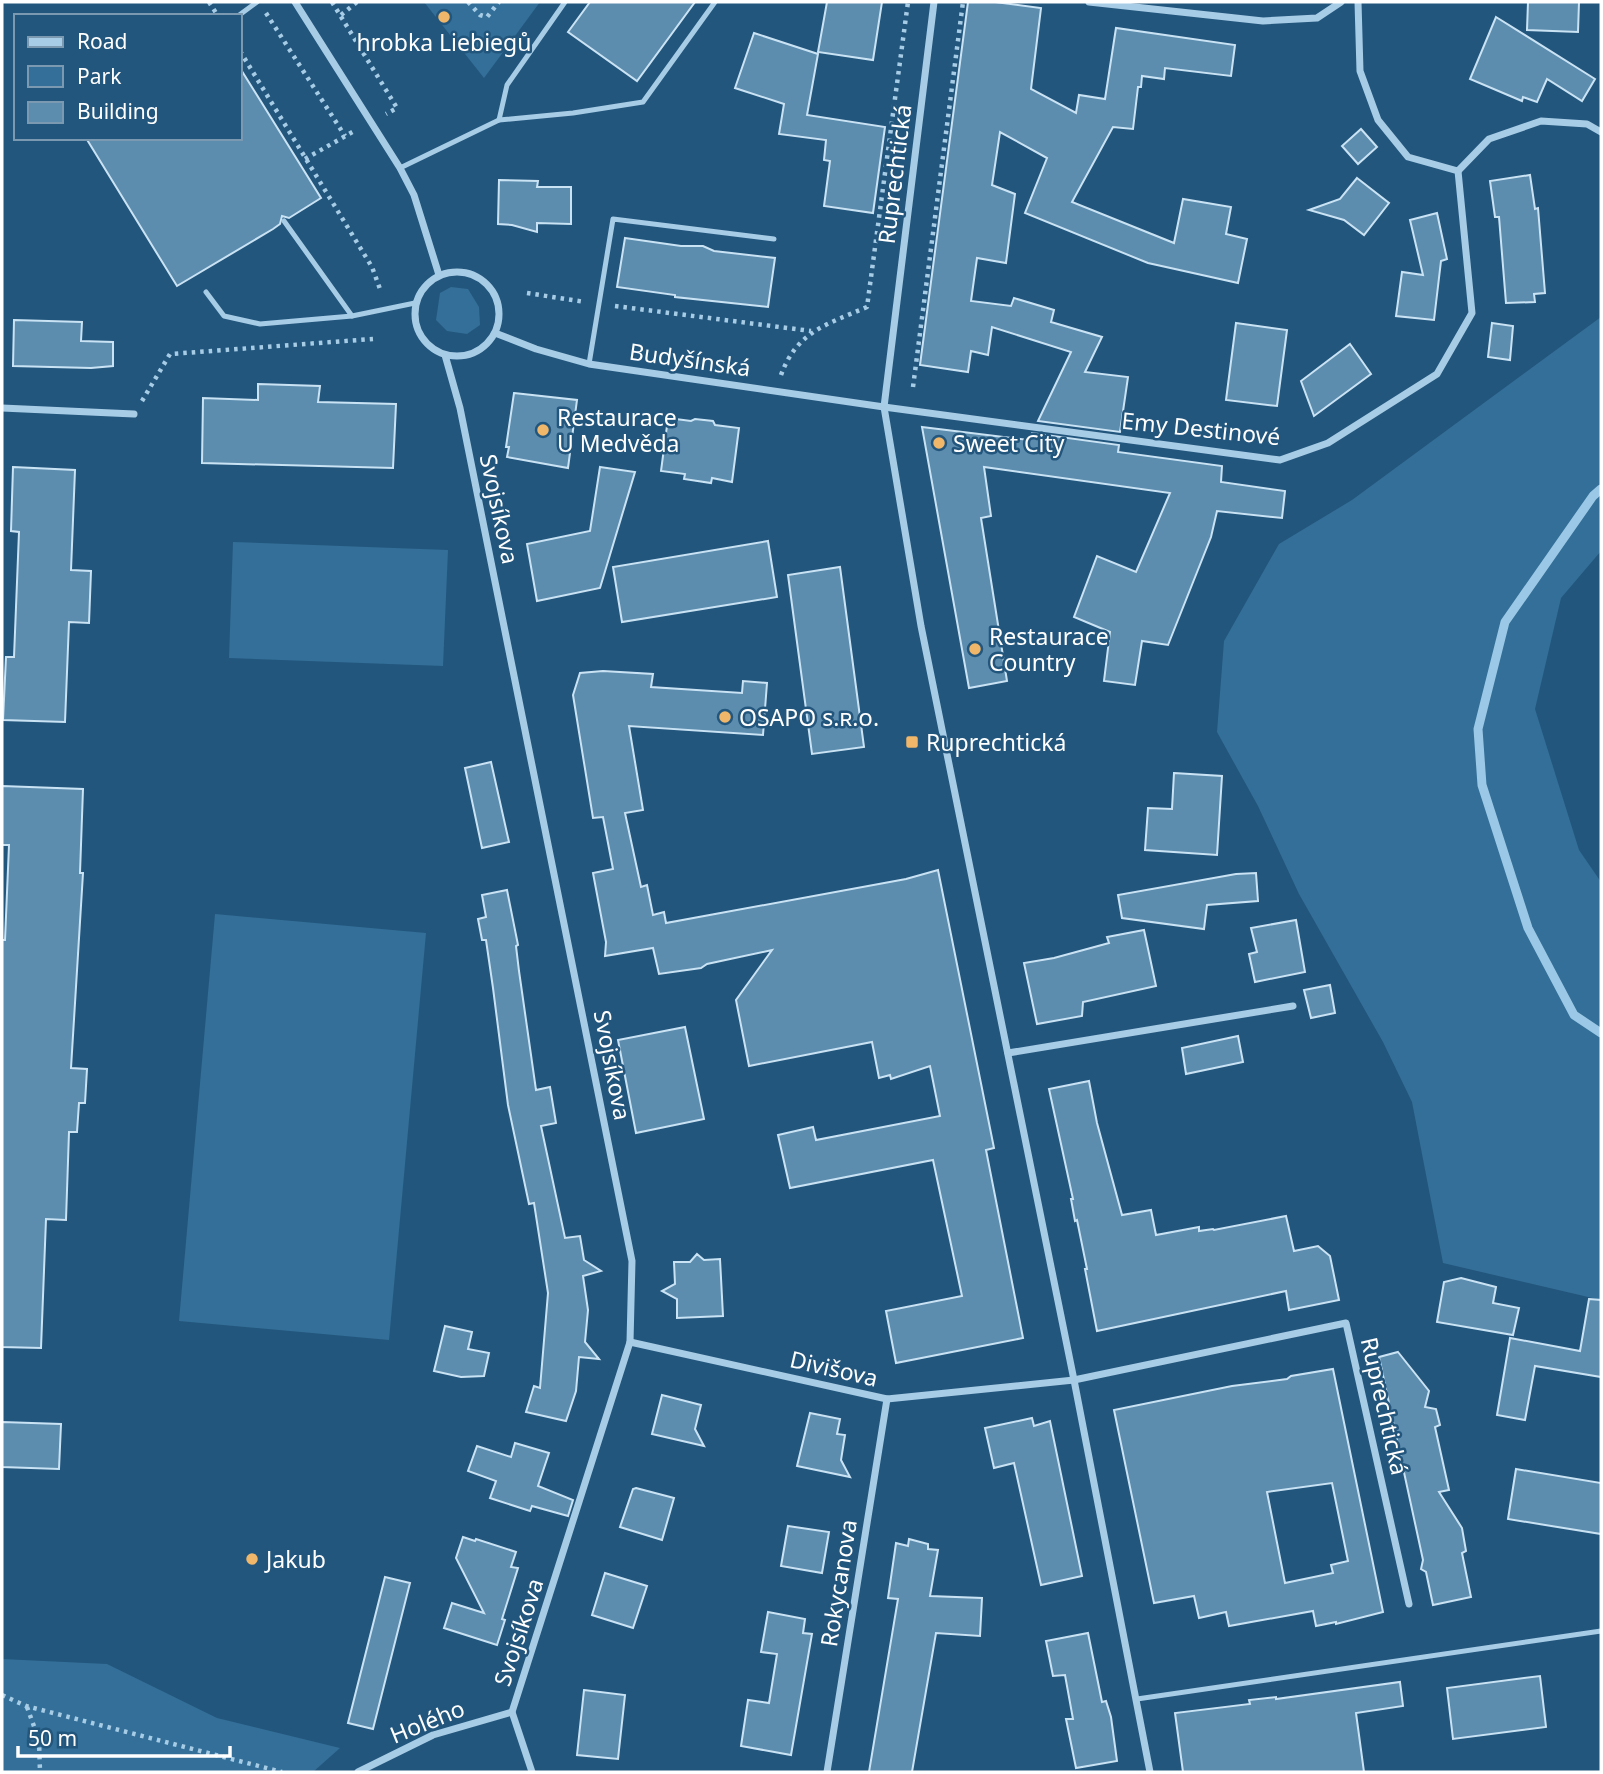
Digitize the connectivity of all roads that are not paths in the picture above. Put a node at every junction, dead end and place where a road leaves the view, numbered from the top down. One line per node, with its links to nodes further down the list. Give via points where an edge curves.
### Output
1 (258, 2): 9 (lane)
2 (565, 2): 10 (lane, via 508,85)
3 (715, 2): 10 (lane, via 643,102)
4 (934, 2): 23 (street, Ruprechtická)
5 (1089, 2): 6 (street, via 1264,21 1317,18)
6 (1341, 2)
7 (1358, 2): 13 (street, via 1360,71 1378,120 1408,157)
8 (298, 4): 12 (street)
9 (241, 14)
10 (499, 120): 12 (lane)
11 (1601, 132): 13 (street, via 1587,124 1541,121 1489,139)
12 (400, 168): 16 (street, via 414,195)
13 (1458, 171): 23 (street, Emy Destinové, via 1472,313 1437,374 1328,443 1280,460)
14 (284, 221): 19 (lane)
15 (774, 239): 22 (lane, via 613,219)
16 (439, 275): 18 (street); 20 (street, via 467,273 489,287 499,312)
17 (206, 292): 19 (lane, via 224,316 260,324)
18 (415, 303): 19 (lane); 21 (street, via 414,316 423,341)
19 (352, 316)
20 (495, 333): 21 (street, via 472,354); 22 (street, Budyšínská)
21 (445, 355): 28 (street, Svojsíkova, via 457,393 632,1261)
22 (589, 364): 23 (street, Budyšínská)
23 (884, 407): 27 (street, Ruprechtická, via 921,626)
24 (2, 408): 25 (street)
25 (134, 414)
26 (1293, 1006): 27 (street)
27 (1007, 1053): 29 (street, Ruprechtická)
28 (630, 1342): 30 (street, Divišova); 34 (street, Svojsíkova)
29 (1074, 1380): 30 (street, Divišova); 31 (street, Ruprechtická, via 1346,1323); 33 (street, Ruprechtická)
30 (887, 1399): 37 (street, Rokycanova)
31 (1409, 1604)
32 (1601, 1631): 33 (lane)
33 (1137, 1699): 38 (street, Ruprechtická)
34 (512, 1712): 35 (street, Holého, via 433,1735); 36 (street, Svojsíkova)
35 (359, 1772)
36 (532, 1772)
37 (827, 1772)
38 (1150, 1772)

